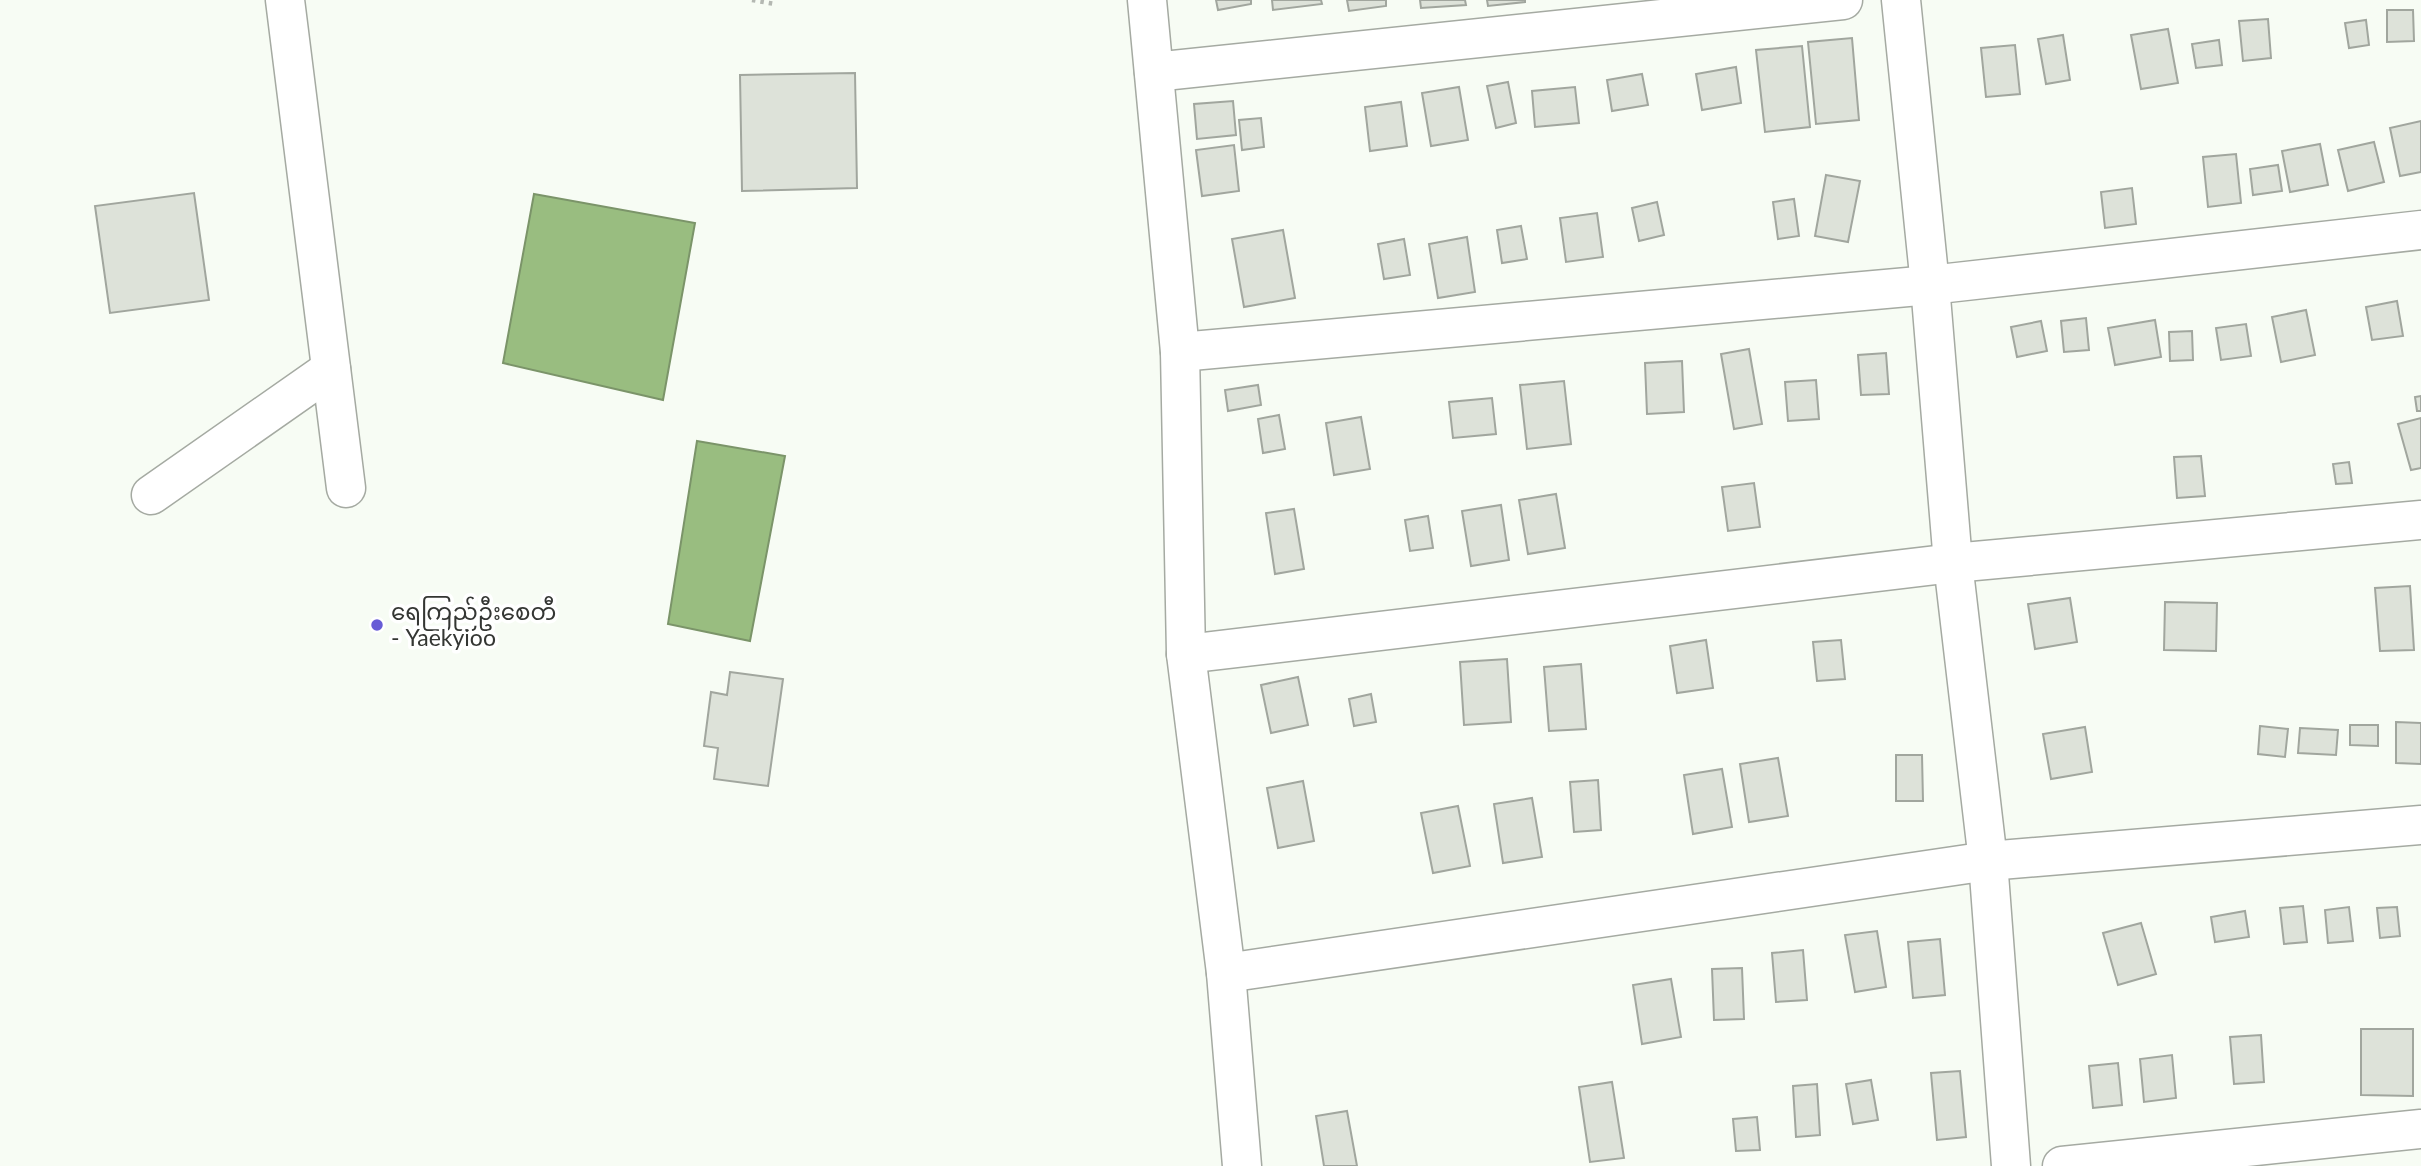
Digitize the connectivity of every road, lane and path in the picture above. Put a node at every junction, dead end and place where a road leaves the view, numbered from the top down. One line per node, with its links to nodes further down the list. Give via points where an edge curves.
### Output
1 (285, 0): 11 (street)
2 (752, 0): 6 (path)
3 (1147, 0): 7 (street)
4 (1843, 0): 7 (street)
5 (1901, 0): 9 (street)
6 (775, 4)
7 (1154, 72): 10 (street)
8 (2421, 230): 9 (street)
9 (1930, 285): 10 (street); 15 (street)
10 (1180, 352): 16 (street)
11 (331, 369): 12 (street); 13 (street)
12 (346, 488)
13 (151, 495)
14 (2421, 520): 15 (street)
15 (1952, 563): 16 (street); 18 (street)
16 (1186, 654): 19 (street)
17 (2421, 825): 18 (street)
18 (1989, 861): 19 (street); 22 (street)
19 (1226, 973): 21 (street)
20 (2421, 1129): 23 (street)
21 (1242, 1166)
22 (2011, 1166)
23 (2062, 1166)

